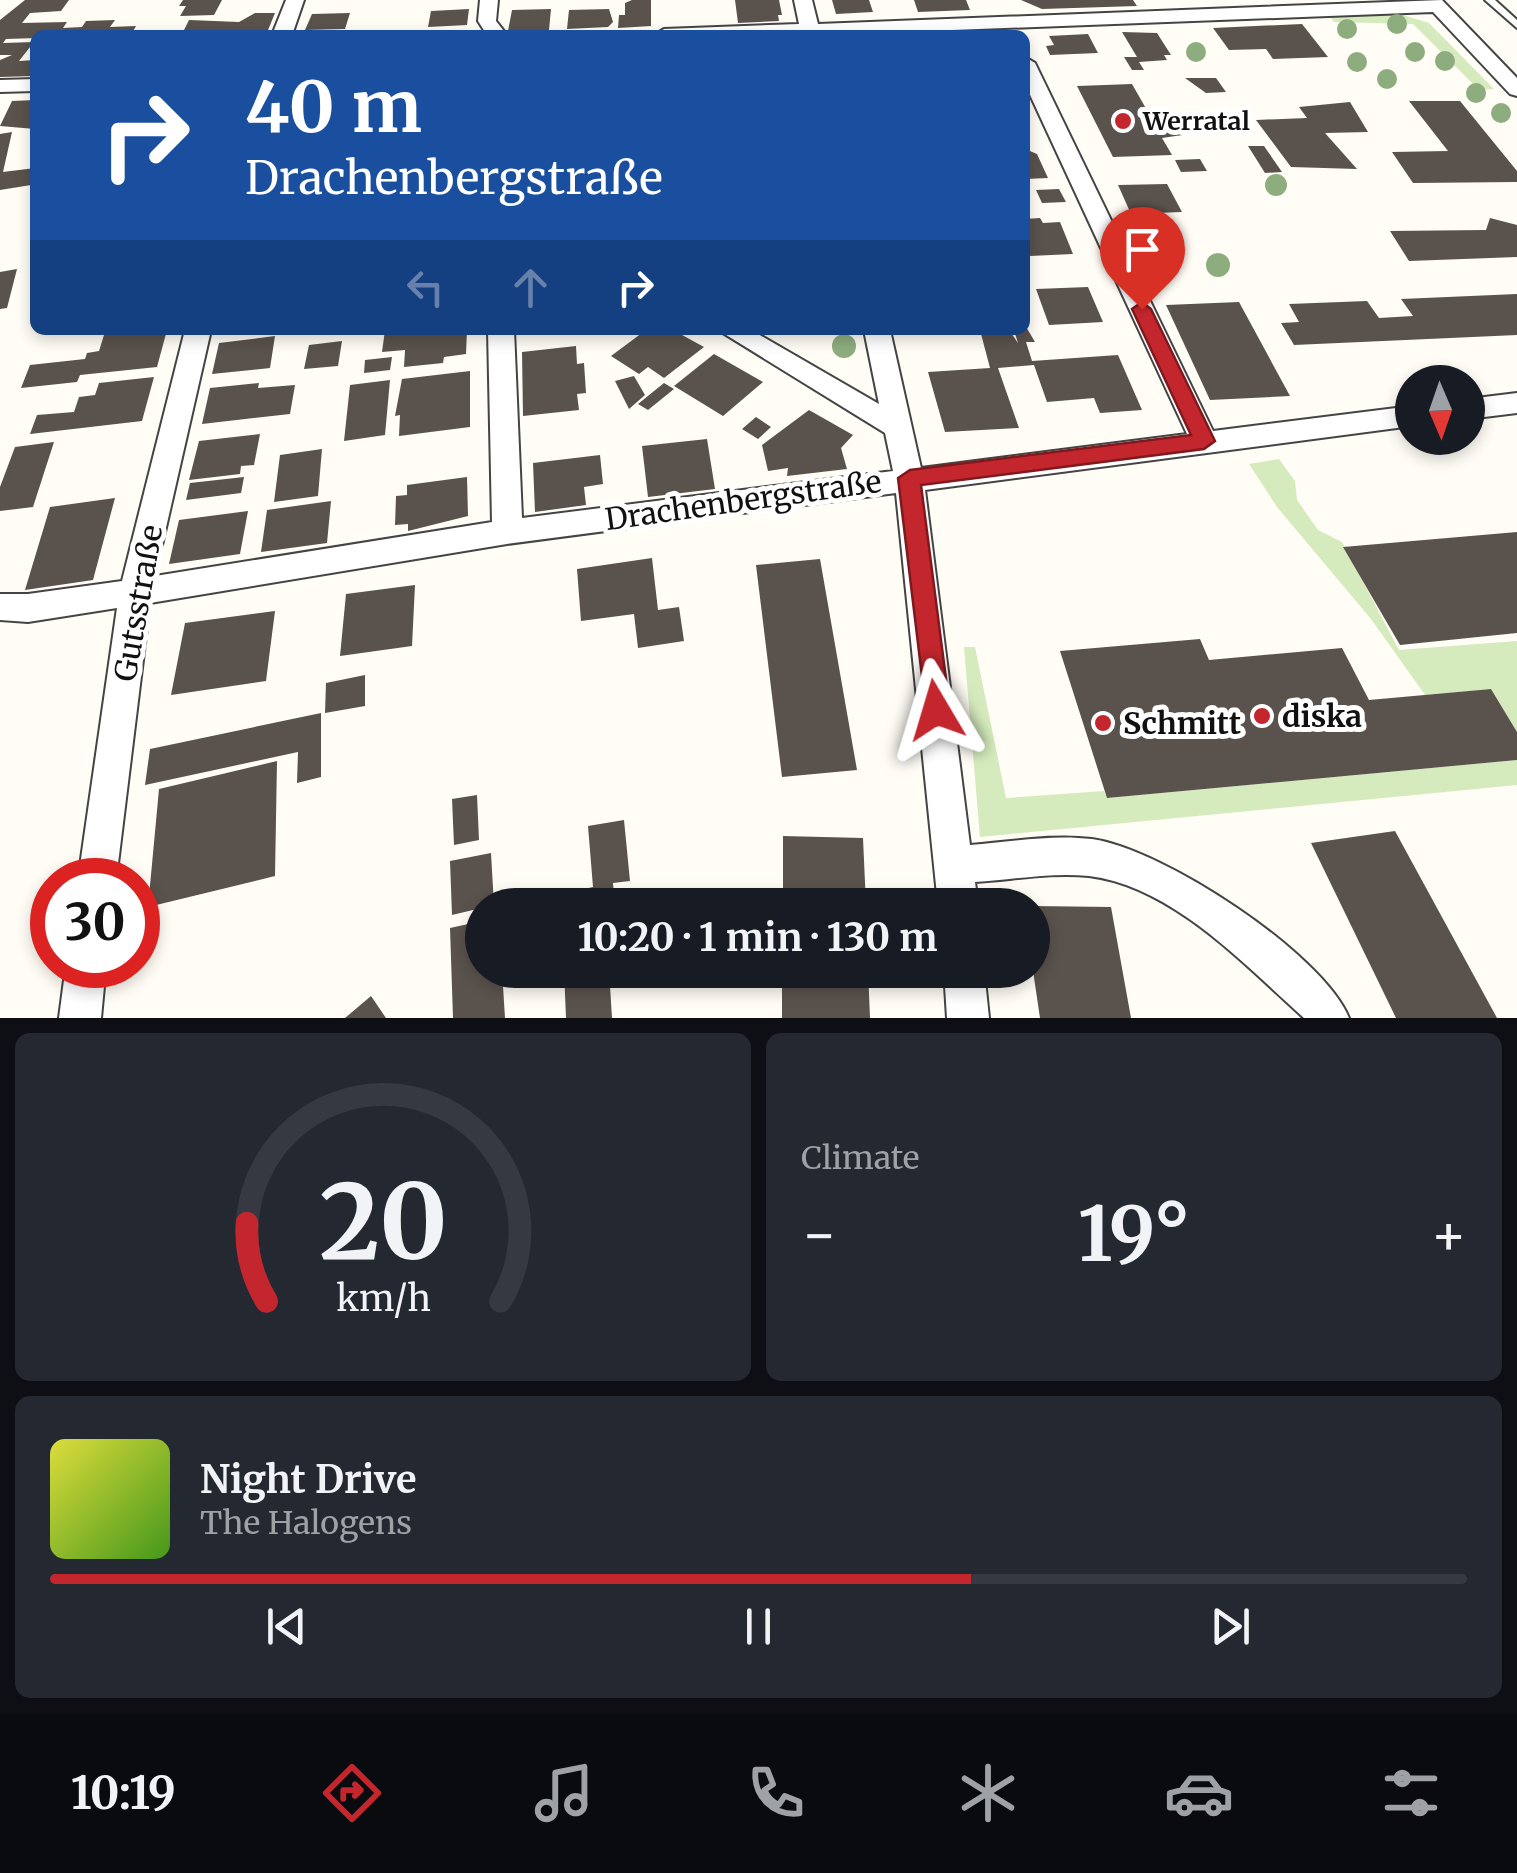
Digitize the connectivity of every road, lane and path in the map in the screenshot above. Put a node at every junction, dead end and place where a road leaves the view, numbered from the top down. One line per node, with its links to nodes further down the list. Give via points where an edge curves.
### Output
1 (295, 0): 9 (street)
2 (489, 0): 10 (street, via 486,21)
3 (803, 0): 11 (street)
4 (995, 0): 8 (street)
5 (1490, 0): 7 (lane)
6 (1435, 3): 8 (street); 16 (street)
7 (1517, 25)
8 (1008, 28): 12 (street)
9 (284, 30)
10 (493, 30)
11 (810, 30)
12 (909, 30)
13 (1030, 74): 25 (street)
14 (30, 85): 15 (street)
15 (0, 86)
16 (1517, 90)
17 (197, 335): 28 (street, Gutsstraße)
18 (501, 335): 27 (street)
19 (740, 335): 24 (street)
20 (878, 335): 24 (street)
21 (1517, 403): 22 (street)
22 (1485, 407)
23 (1395, 418): 25 (street, Drachenbergstraße)
24 (899, 428): 26 (street)
25 (1204, 441): 26 (street, Drachenbergstraße)
26 (910, 478): 27 (street, Drachenbergstraße); 31 (street)
27 (508, 532): 28 (street, Drachenbergstraße)
28 (135, 592): 29 (street, Drachenbergstraße); 30 (street, Gutsstraße)
29 (0, 608)
30 (101, 858)
31 (954, 864): 32 (street); 37 (street, via 1092,858 1139,871 1216,919)
32 (956, 888)
33 (83, 988): 35 (street)
34 (966, 988): 36 (street)
35 (80, 1018)
36 (968, 1018)
37 (1328, 1018)

